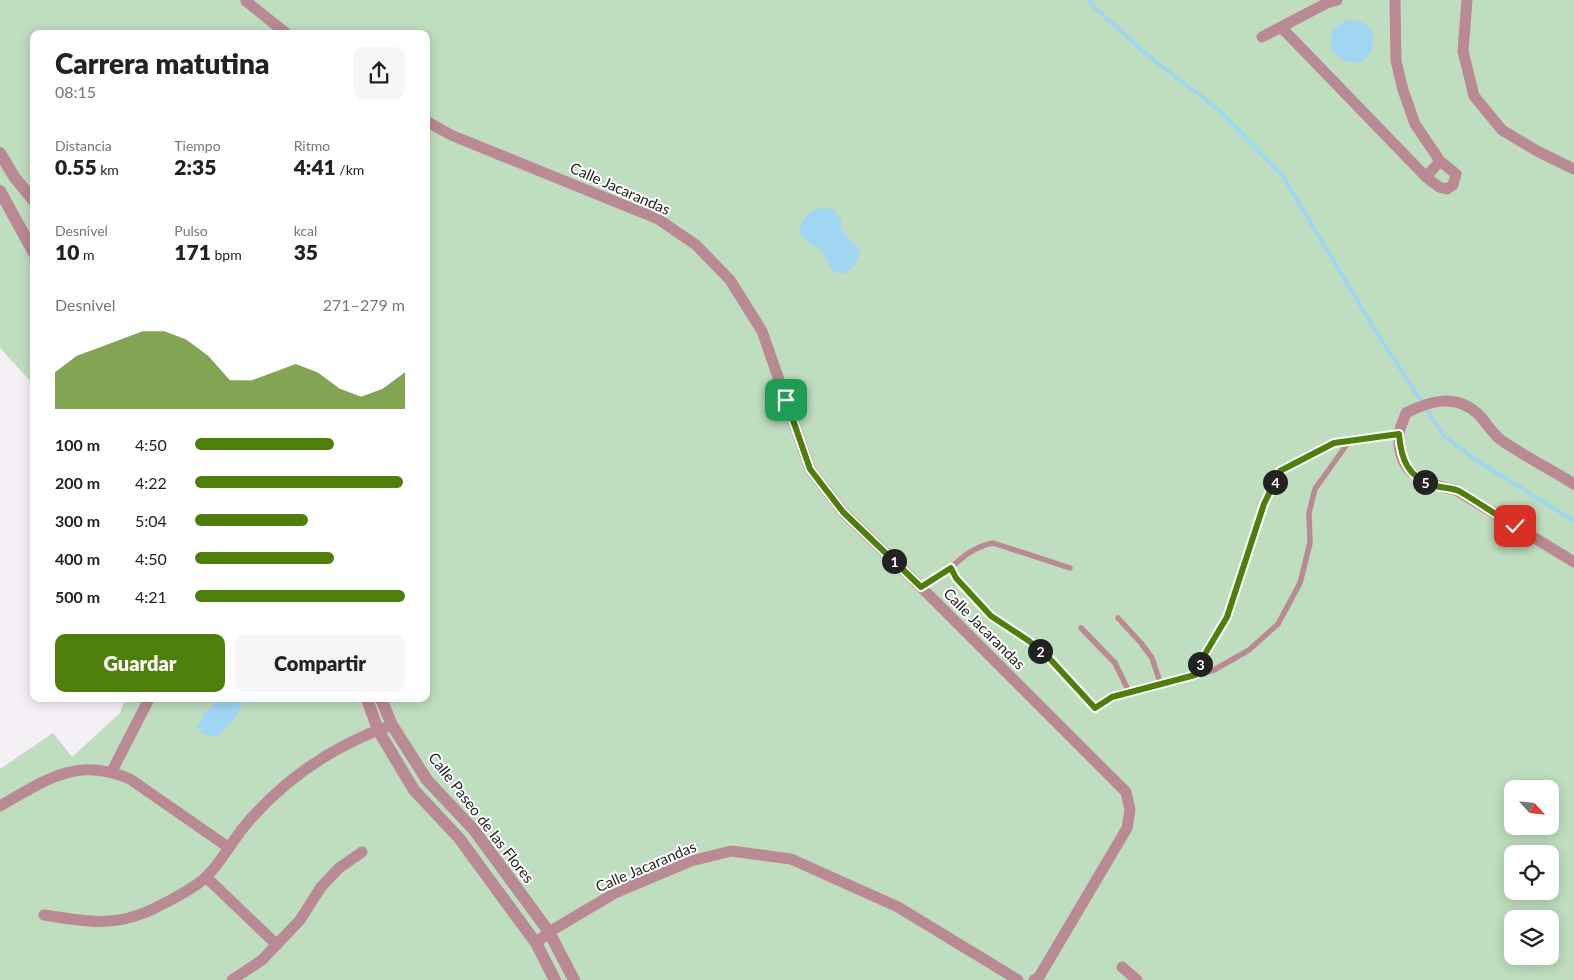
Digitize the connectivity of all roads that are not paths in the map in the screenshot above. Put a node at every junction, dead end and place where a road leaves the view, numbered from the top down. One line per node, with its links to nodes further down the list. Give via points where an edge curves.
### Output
1 (239, 0): 2 (street)
2 (247, 0): 7 (street)
3 (1337, 0): 6 (street)
4 (1395, 0): 11 (street, via 1396,61 1403,90 1415,124)
5 (1467, 0): 12 (street, via 1463,51 1474,96 1502,130)
6 (1281, 28): 8 (street); 13 (street)
7 (283, 30)
8 (1262, 37)
9 (430, 123): 23 (street, Calle Jacarandas, via 451,135 658,219 696,245 730,280 762,331 810,469 843,512)
10 (0, 153): 15 (street)
11 (1440, 161): 13 (street); 13 (street, via 1456,174 1453,185 1447,189 1439,188)
12 (1574, 169)
13 (1426, 177)
14 (0, 191): 16 (street)
15 (30, 196)
16 (30, 245)
17 (1399, 434): 18 (lane); 19 (street, via 1406,413 1422,405 1454,401 1477,413 1499,439); 20 (street, via 1400,449 1410,472 1436,486 1456,490)
18 (1350, 440): 26 (lane, via 1334,443 1280,471 1264,504 1227,617); 26 (lane, via 1315,490 1309,513 1310,543 1300,584 1278,624 1250,650 1214,670)
19 (1574, 484)
20 (1574, 562)
21 (951, 568): 22 (lane, via 968,552 994,543); 23 (lane); 28 (lane, via 956,578 991,616 1050,659 1095,708 1112,697)
22 (1070, 568)
23 (921, 587): 48 (street, Calle Jacarandas, via 1126,792 1130,810 1127,828 1039,977)
24 (1118, 618): 27 (lane, via 1152,658)
25 (1081, 628): 28 (lane, via 1115,663)
26 (1195, 675): 27 (lane)
27 (1162, 684): 28 (lane)
28 (1129, 692)
29 (147, 702): 34 (street)
30 (368, 702): 33 (street, Calle Paseo de las Flores)
31 (383, 702): 32 (street, Calle Paseo de las Flores)
32 (392, 725): 33 (street); 40 (street, Calle Paseo de las Flores, via 427,780 474,830)
33 (378, 730): 36 (street, via 323,757 286,784); 41 (street, Calle Paseo de las Flores, via 414,790 458,838)
34 (112, 771): 35 (street, via 78,770 52,777); 36 (street, via 130,778)
35 (0, 806)
36 (228, 847): 38 (street)
37 (362, 852): 42 (street, via 320,887 300,920)
38 (206, 877): 39 (street, via 177,897 140,915 110,922 84,922); 42 (street)
39 (44, 915)
40 (549, 932): 41 (street, Calle Jacarandas); 46 (street, Calle Paseo de las Flores); 47 (street, Calle Jacarandas, via 615,893 690,861 731,850 791,859 898,907)
41 (536, 943): 45 (street, Calle Paseo de las Flores)
42 (277, 944): 44 (street, via 262,960)
43 (1122, 967): 49 (street)
44 (232, 980)
45 (555, 980)
46 (574, 980)
47 (1018, 980)
48 (1034, 980)
49 (1137, 980)

